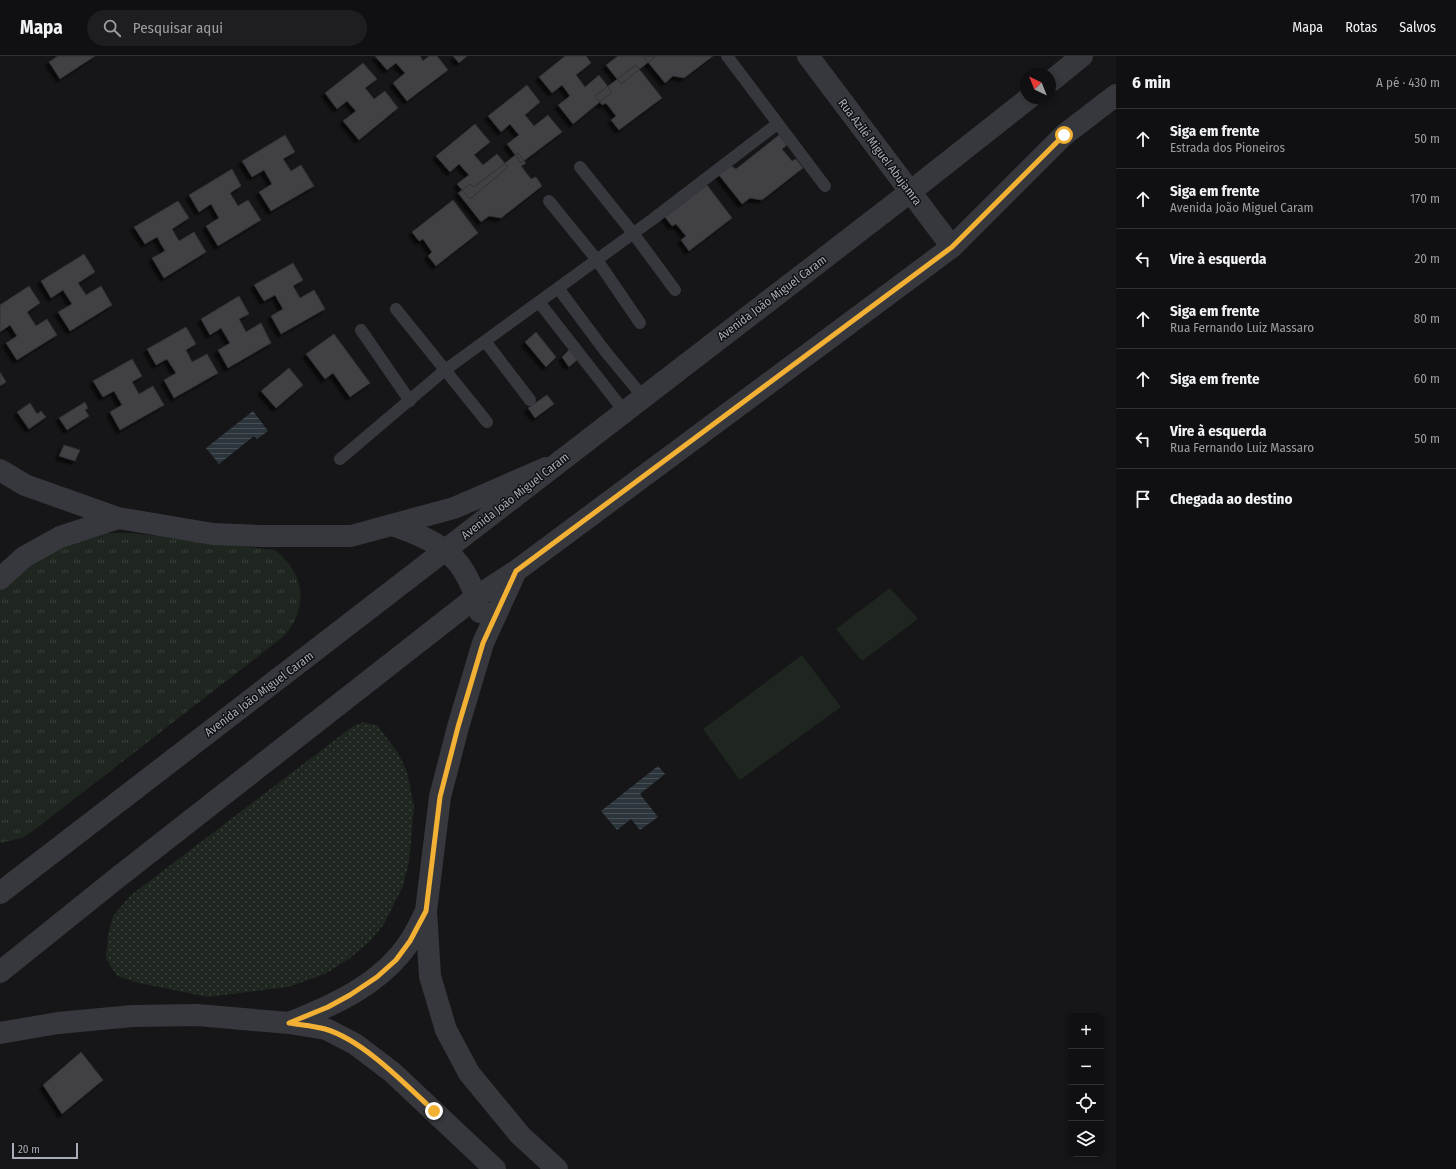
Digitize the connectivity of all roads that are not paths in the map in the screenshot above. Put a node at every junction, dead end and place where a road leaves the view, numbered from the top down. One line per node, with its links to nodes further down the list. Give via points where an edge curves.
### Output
1 (727, 56): 7 (lane)
2 (808, 56): 10 (street, Rua Azilé Miguel Abujamra)
3 (1082, 56): 4 (street)
4 (1056, 77)
5 (1116, 95): 13 (street, via 1064,135)
6 (1021, 104): 10 (street, Avenida João Miguel Caram)
7 (777, 124): 9 (lane); 12 (lane)
8 (580, 167): 12 (lane)
9 (825, 186)
10 (910, 192): 13 (street, Rua Azilé Miguel Abujamra); 23 (street, Avenida João Miguel Caram)
11 (549, 201): 14 (lane)
12 (633, 233): 14 (lane); 16 (lane)
13 (952, 247): 34 (street)
14 (597, 260): 15 (lane); 19 (lane)
15 (558, 288): 17 (lane); 23 (lane)
16 (675, 290)
17 (539, 302): 21 (lane); 26 (lane)
18 (396, 309): 22 (lane)
19 (640, 323)
20 (361, 330): 25 (lane)
21 (485, 341): 22 (lane); 24 (lane)
22 (445, 370): 25 (lane); 27 (lane)
23 (643, 397): 26 (street, Avenida João Miguel Caram)
24 (530, 400)
25 (410, 401): 28 (lane)
26 (624, 411): 29 (street, Avenida João Miguel Caram)
27 (487, 422)
28 (340, 460)
29 (558, 462): 32 (street, via 454,508); 33 (street, Avenida João Miguel Caram)
30 (0, 470): 31 (street, via 24,485)
31 (118, 518): 32 (street, via 213,534 261,536 351,536); 35 (street, via 60,537 24,557)
32 (392, 525): 33 (street, via 421,536)
33 (447, 551): 36 (street, via 470,579); 38 (street, Avenida João Miguel Caram)
34 (516, 571): 36 (street); 37 (street)
35 (0, 579)
36 (476, 597): 37 (street, via 482,618); 40 (street)
37 (483, 643): 39 (street, via 440,797)
38 (0, 893)
39 (426, 911): 41 (street, via 410,941 396,960 377,977 328,1007); 44 (street, via 430,976 446,1030 469,1073 520,1135)
40 (0, 972)
41 (289, 1023): 42 (street, via 197,1015 133,1016 58,1023); 43 (street, via 326,1029 355,1044 392,1072)
42 (0, 1033)
43 (495, 1169)
44 (557, 1169)

